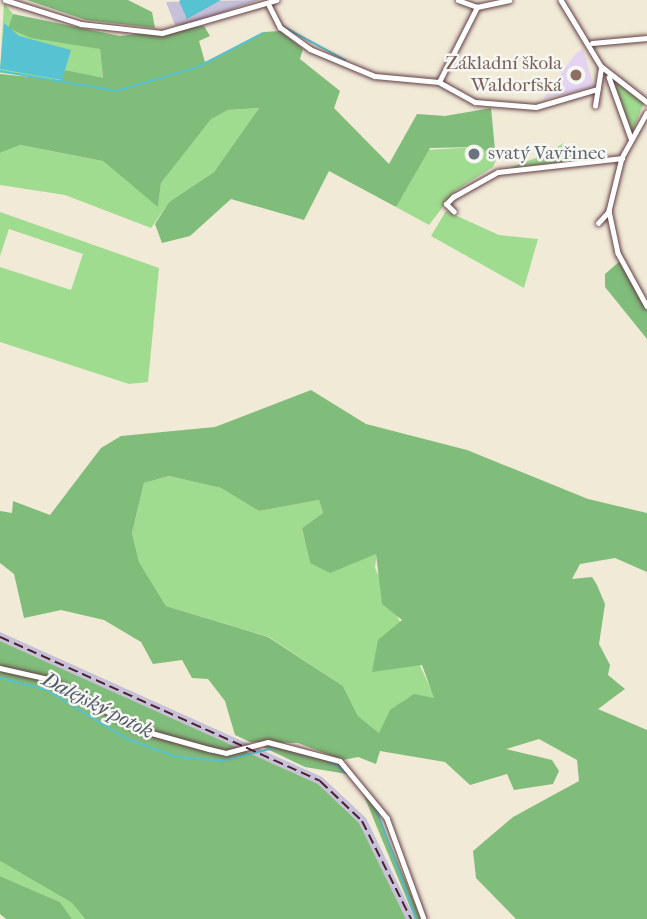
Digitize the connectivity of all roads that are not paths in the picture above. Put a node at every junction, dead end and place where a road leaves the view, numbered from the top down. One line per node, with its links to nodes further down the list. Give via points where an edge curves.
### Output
1 (5, 0): 6 (street, via 81,24 162,33)
2 (276, 0): 6 (street)
3 (458, 0): 7 (street)
4 (509, 0): 7 (street)
5 (561, 0): 9 (street)
6 (269, 5): 12 (street, via 280,27 310,49 374,76)
7 (477, 6): 12 (street)
8 (647, 38): 9 (street)
9 (592, 43): 10 (street)
10 (601, 66): 11 (street); 13 (street)
11 (609, 76): 14 (street); 17 (street)
12 (439, 82): 13 (street, via 475,102 524,107)
13 (597, 89): 15 (street)
14 (647, 102)
15 (595, 106)
16 (647, 113): 17 (street)
17 (631, 138): 18 (street)
18 (622, 158): 19 (street); 20 (street, via 498,172 446,204)
19 (609, 211): 21 (street); 22 (street, via 618,253)
20 (454, 212)
21 (598, 223)
22 (647, 306)
23 (0, 668): 24 (street, via 49,679 92,707 182,742 226,753 268,742 340,761 387,818)
24 (424, 919)

